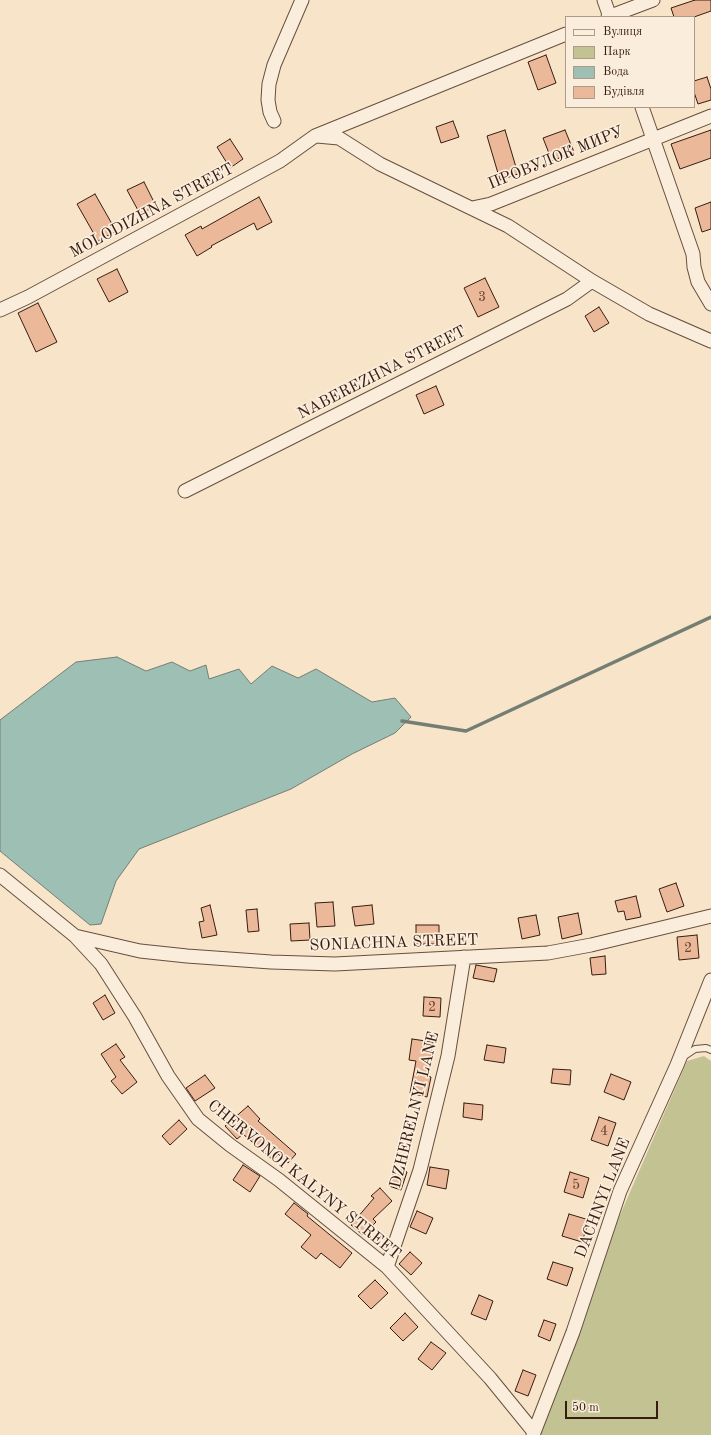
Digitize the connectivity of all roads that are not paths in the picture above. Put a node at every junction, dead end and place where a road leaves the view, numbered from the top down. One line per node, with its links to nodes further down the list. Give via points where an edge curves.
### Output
1 (302, 0): 9 (street, via 269,84 268,100)
2 (604, 0): 4 (street)
3 (653, 0): 5 (street)
4 (609, 16)
5 (612, 16)
6 (565, 34): 10 (street, MOLODIZHNA STREET)
7 (642, 108): 11 (street)
8 (711, 116): 11 (street, ПРОВУЛОК МИРУ)
9 (274, 121)
10 (315, 136): 12 (street, via 339,138 380,164); 15 (street, MOLODIZHNA STREET, via 280,161)
11 (653, 138): 12 (street, ПРОВУЛОК МИРУ, via 490,204); 14 (street, via 693,254 698,282)
12 (472, 208): 13 (street, via 508,226)
13 (592, 281): 16 (street, via 649,314); 17 (street, NABEREZHNA STREET, via 567,300)
14 (711, 304)
15 (0, 310)
16 (711, 342)
17 (185, 491)
18 (0, 875): 20 (street, CHERVONOI KALYNY STREET)
19 (711, 916): 21 (street, SONIACHNA STREET, via 548,953)
20 (75, 936): 21 (street, SONIACHNA STREET, via 140,951 271,962 335,964); 25 (street, CHERVONOI KALYNY STREET, via 101,964 168,1076 198,1119)
21 (464, 958): 25 (street, DZHERELNYI LANE, via 448,1056 424,1155)
22 (711, 980): 24 (street, DACHNYI LANE)
23 (711, 1050): 24 (lane, via 695,1049)
24 (677, 1064): 26 (street, DACHNYI LANE, via 620,1191 573,1332)
25 (387, 1267): 26 (street, CHERVONOI KALYNY STREET, via 490,1378)
26 (534, 1434)

